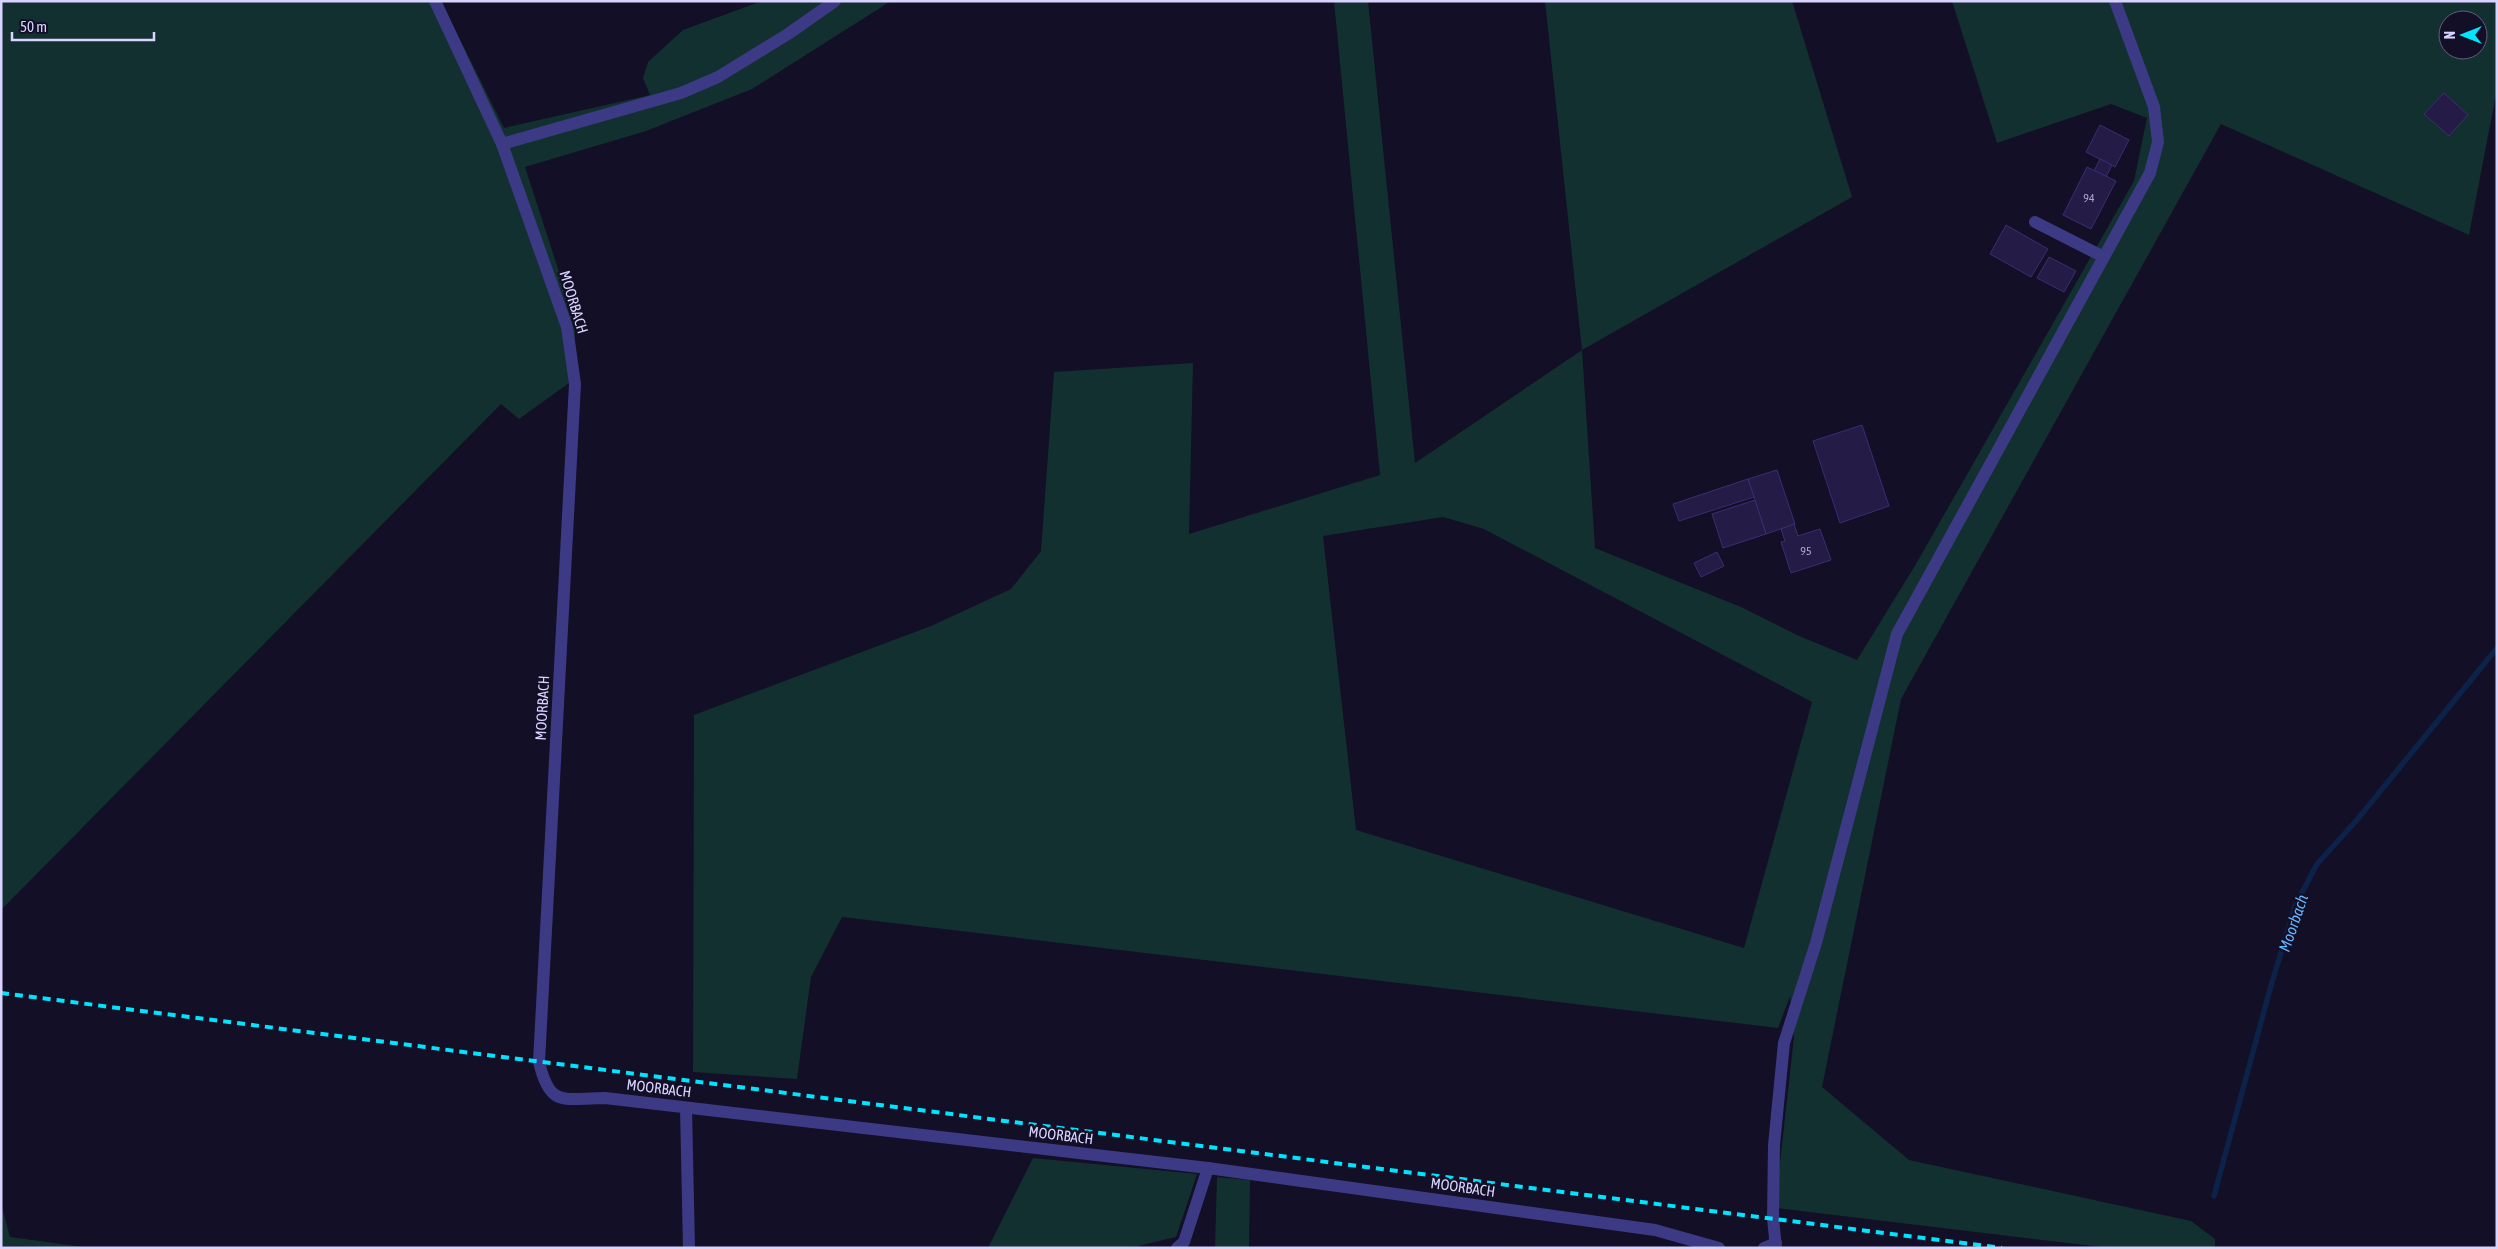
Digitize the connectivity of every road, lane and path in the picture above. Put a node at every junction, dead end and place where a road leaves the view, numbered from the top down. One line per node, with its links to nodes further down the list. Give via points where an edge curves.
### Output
1 (435, 1): 4 (street, MOORBACH)
2 (836, 1): 4 (street, via 718,77 681,93)
3 (2114, 1): 6 (street, via 2154,107 2158,142 2150,173)
4 (502, 144): 7 (street, MOORBACH, via 567,327 575,384 539,1062 544,1084 550,1093 565,1099 605,1098)
5 (2035, 222): 6 (street)
6 (2104, 258): 9 (street, via 1897,634 1816,943 1784,1043 1774,1144 1773,1218)
7 (686, 1108): 8 (street, MOORBACH); 10 (street)
8 (1208, 1168): 11 (street, via 1184,1242); 12 (street, MOORBACH, via 1655,1230)
9 (1778, 1246): 13 (street)
10 (689, 1248)
11 (1177, 1248)
12 (1719, 1248)
13 (1764, 1248)

